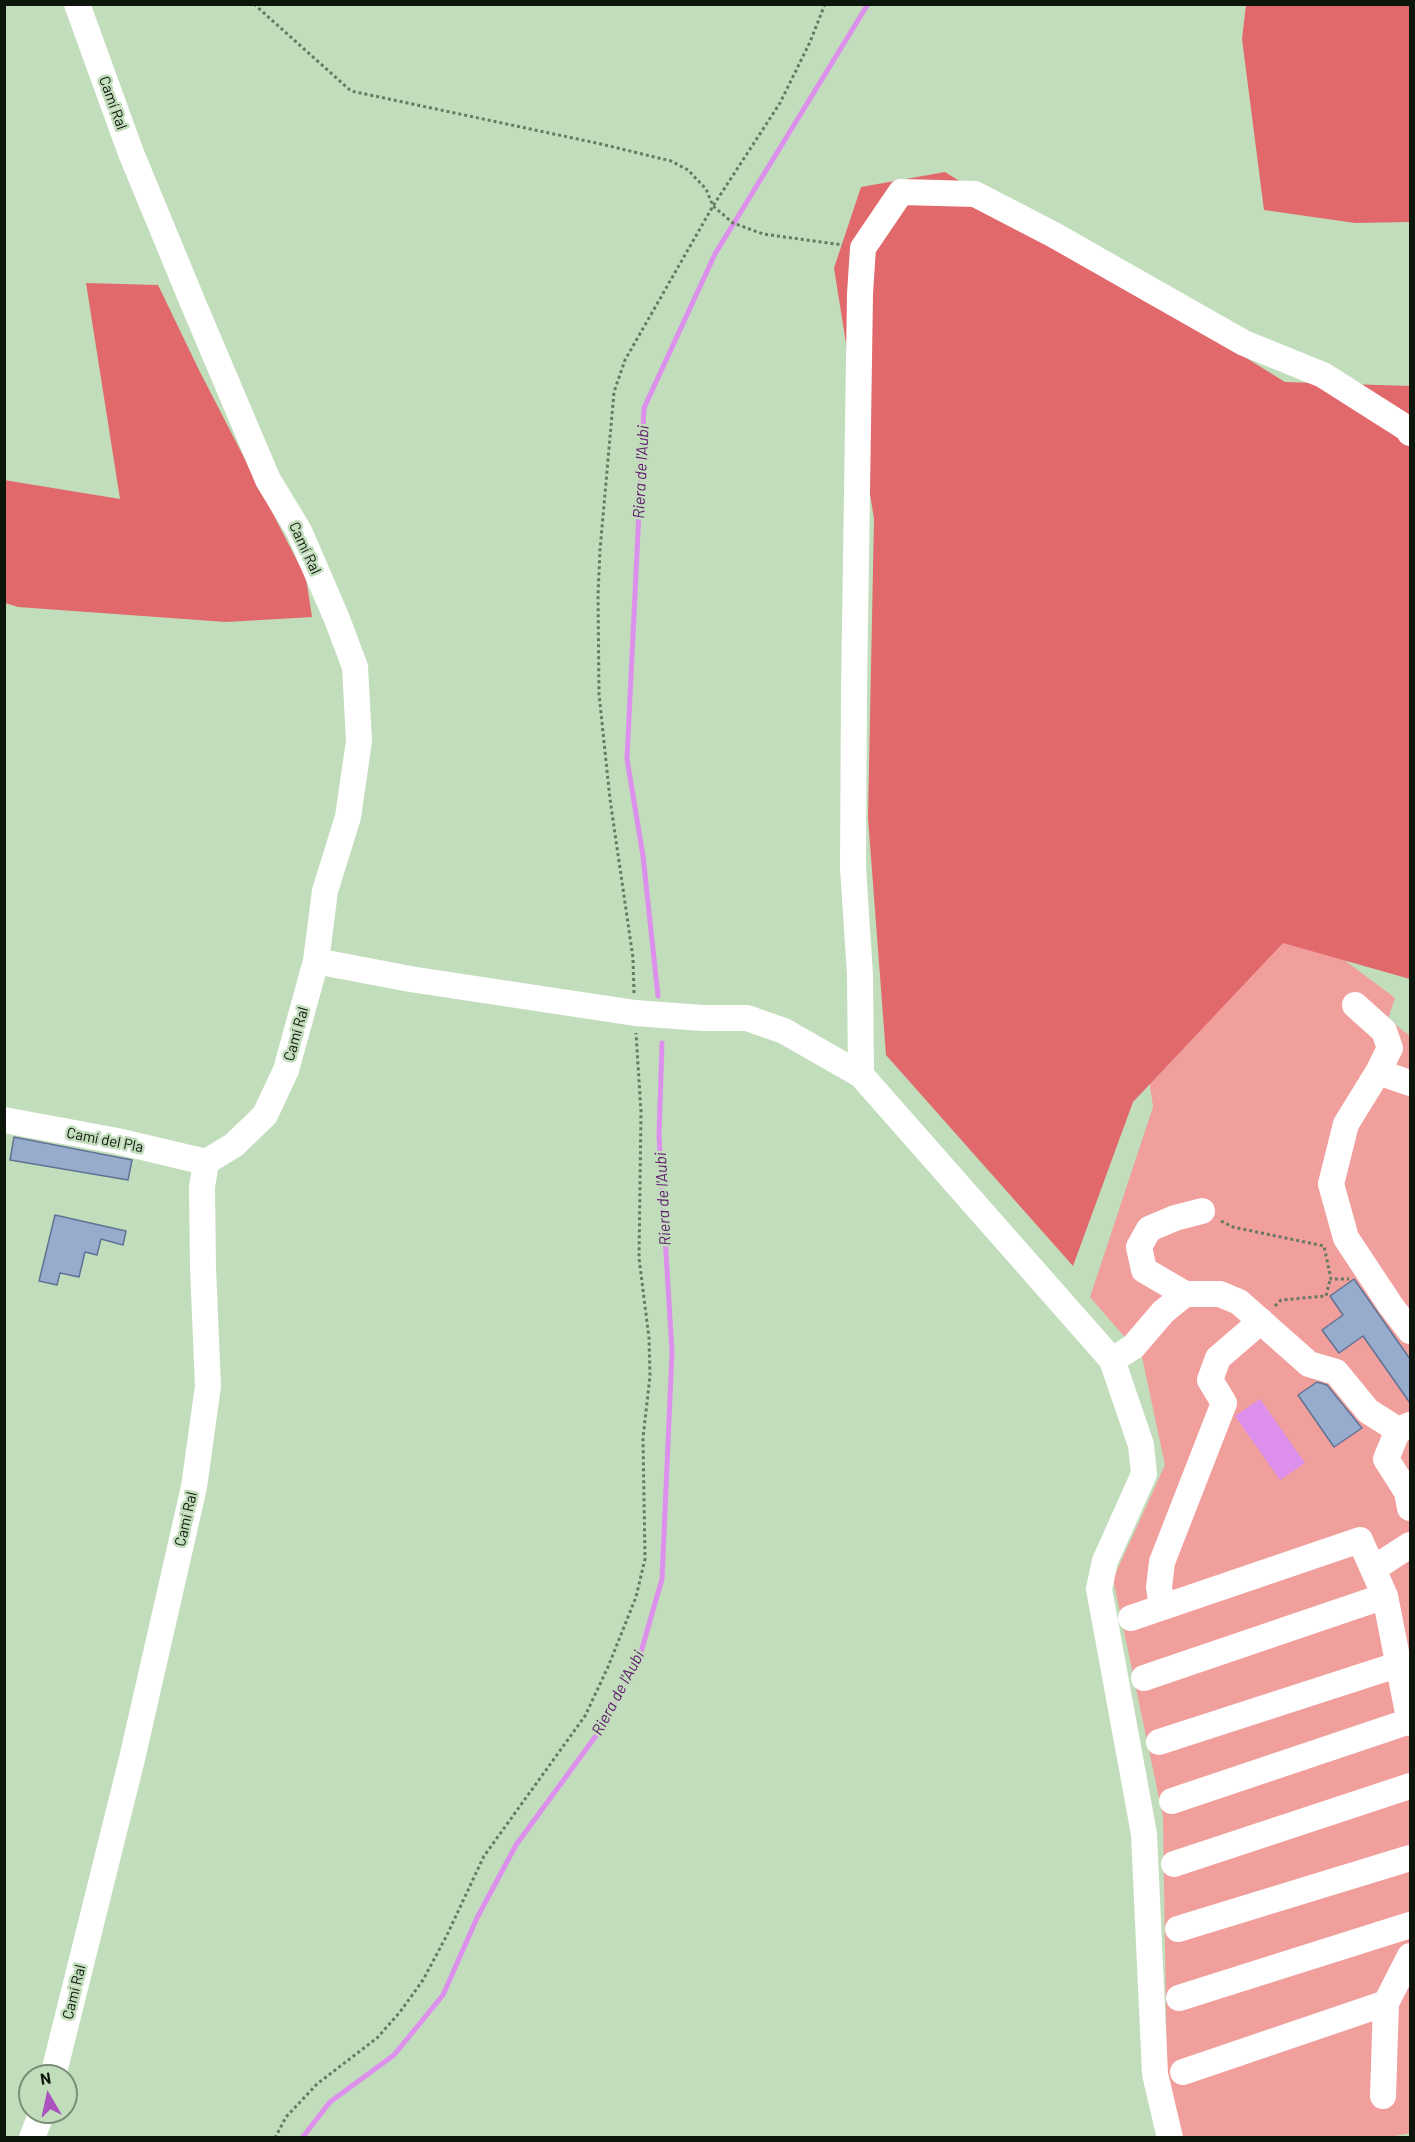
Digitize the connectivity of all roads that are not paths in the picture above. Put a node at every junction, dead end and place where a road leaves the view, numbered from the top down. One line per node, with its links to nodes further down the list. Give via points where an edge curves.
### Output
1 (77, 4): 3 (street, Camí Ral, via 131,153 193,303 268,480 299,531 355,667 359,741 348,817 325,891)
2 (1410, 430): 6 (street, via 1323,375 1244,343 975,194 901,192 862,248 853,867)
3 (316, 962): 6 (street, via 635,1013 747,1018 784,1031); 9 (street, Camí Ral, via 285,1070 265,1115 234,1145)
4 (1355, 1005): 5 (street, via 1384,1031 1390,1048)
5 (1378, 1072): 7 (street); 13 (street, via 1346,1124 1331,1184 1346,1238)
6 (861, 1075): 14 (street)
7 (1410, 1083)
8 (4, 1120): 9 (street, Camí del Pla)
9 (206, 1162): 35 (street, Camí Ral, via 202,1187 208,1386 194,1487)
10 (1202, 1211): 11 (street, via 1149,1229 1139,1247 1144,1270)
11 (1185, 1294): 12 (street, via 1220,1294 1239,1302); 14 (street, via 1163,1312 1133,1347)
12 (1261, 1321): 15 (street, via 1309,1364 1335,1372 1368,1411); 20 (street, via 1218,1358 1210,1380 1224,1403 1162,1562)
13 (1410, 1331)
14 (1112, 1360): 38 (street, via 1141,1445 1144,1474 1105,1561 1099,1589 1144,1834 1155,2074)
15 (1404, 1427): 16 (street, via 1386,1459 1407,1492)
16 (1410, 1508)
17 (1410, 1545): 18 (street)
18 (1373, 1569): 19 (street); 20 (street, via 1360,1540)
19 (1385, 1596): 22 (street); 23 (street)
20 (1162, 1607): 21 (street)
21 (1131, 1618)
22 (1400, 1664): 24 (street); 25 (street)
23 (1144, 1678)
24 (1410, 1722): 27 (street)
25 (1159, 1742)
26 (1410, 1786): 29 (street)
27 (1172, 1801)
28 (1410, 1858): 31 (street)
29 (1174, 1864)
30 (1410, 1924): 33 (street)
31 (1178, 1929)
32 (1410, 1956): 34 (street)
33 (1179, 1998)
34 (1386, 2003): 36 (street); 37 (street)
35 (56, 2064)
36 (1182, 2072)
37 (1383, 2096)
38 (1170, 2138)

